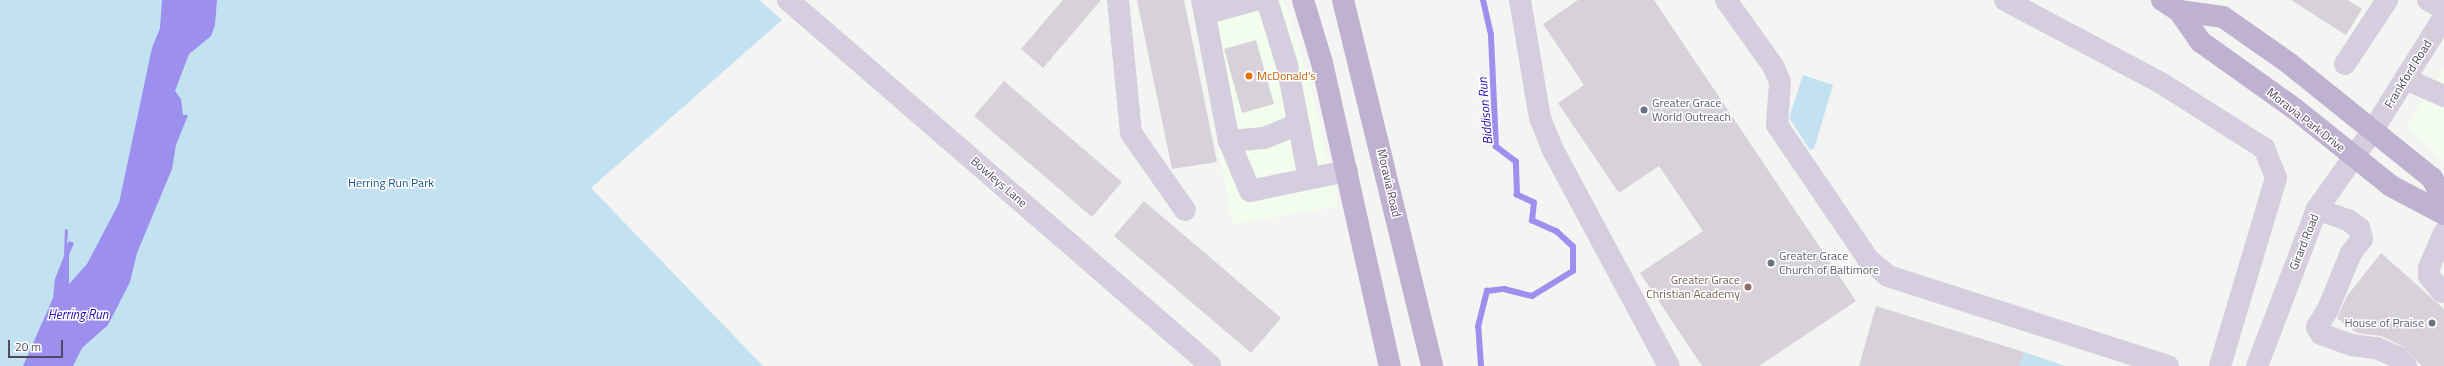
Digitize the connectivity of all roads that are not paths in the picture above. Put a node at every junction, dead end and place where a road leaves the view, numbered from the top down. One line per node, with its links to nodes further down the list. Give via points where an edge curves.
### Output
1 (788, 0): 32 (street, Bowleys Lane)
2 (1118, 0): 27 (street, via 1131,133)
3 (1255, 0): 13 (street)
4 (1266, 0): 19 (street, via 1287,65)
5 (1303, 0): 23 (main road, via 1322,62)
6 (1343, 0): 34 (main road, Moravia Road)
7 (1520, 0): 35 (street, via 1536,103 1550,144)
8 (1726, 0): 36 (street, via 1773,66 1780,82 1777,125 1868,259 1888,276)
9 (2005, 0): 37 (street, via 2162,83 2264,148 2276,178)
10 (2387, 0): 16 (street)
11 (2428, 0): 14 (street)
12 (2170, 6): 20 (main road, Moravia Park Drive, via 2223,17 2316,83); 22 (main road, Moravia Park Drive, via 2201,42 2295,109)
13 (1204, 7): 21 (street)
14 (2444, 9)
15 (2444, 17): 17 (street, Frankford Road)
16 (2345, 64)
17 (2405, 79): 18 (street); 20 (street, Frankford Road)
18 (2444, 96)
19 (1298, 124): 21 (street, via 1264,138); 24 (street)
20 (2373, 130): 22 (street, Girard Road); 25 (main road, Moravia Park Drive, via 2432,178)
21 (1230, 141): 24 (street, via 1250,191)
22 (2353, 158): 26 (street, Girard Road); 28 (main road, Moravia Park Drive, via 2414,201)
23 (1347, 171): 24 (street); 33 (main road)
24 (1309, 178)
25 (2444, 202)
26 (2317, 209): 31 (street, Girard Road); 38 (street, via 2348,220 2359,228 2362,239 2351,253 2328,309 2317,327 2321,334 2351,345 2376,348 2397,357)
27 (1185, 210)
28 (2444, 214)
29 (2444, 233): 30 (street, via 2429,268 2429,276)
30 (2442, 292)
31 (2264, 363)
32 (1208, 366)
33 (1390, 366)
34 (1432, 366)
35 (1669, 366)
36 (2168, 366)
37 (2220, 366)
38 (2406, 366)

